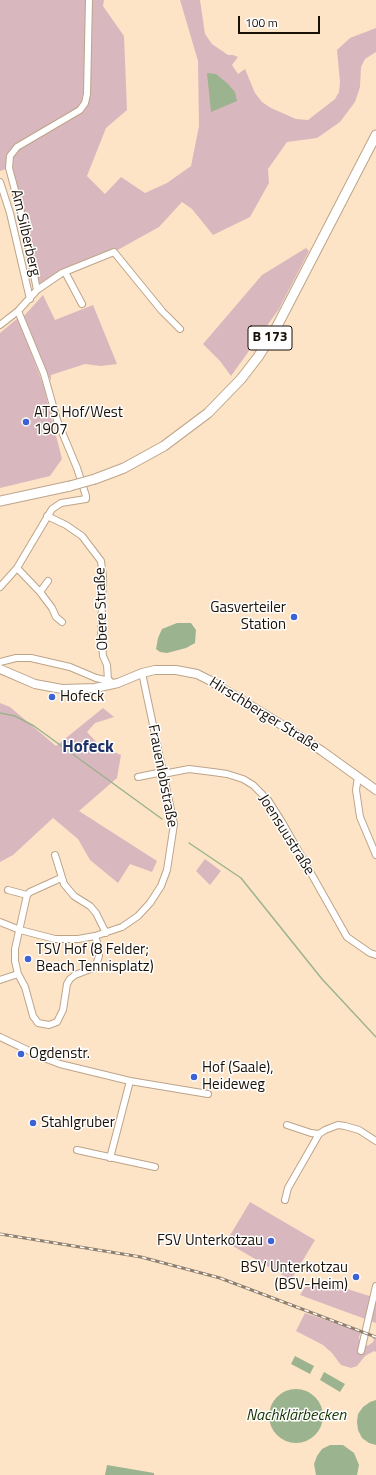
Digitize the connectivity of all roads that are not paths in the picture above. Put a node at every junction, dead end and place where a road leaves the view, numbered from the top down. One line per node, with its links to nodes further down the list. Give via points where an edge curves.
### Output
1 (90, 0): 5 (street, Am Silberberg, via 85,103 80,110 17,147 10,156 9,168)
2 (376, 135): 11 (main road, B 173, bridge, via 274,332 241,379 208,413 164,446 124,468 70,486)
3 (0, 182): 6 (street)
4 (65, 272): 5 (street); 7 (street); 10 (street, via 114,252)
5 (37, 290): 6 (street)
6 (30, 299): 8 (street)
7 (82, 304)
8 (18, 311): 9 (street); 12 (street, via 48,384 62,435 86,496 83,500 57,505)
9 (0, 325)
10 (180, 329)
11 (0, 501)
12 (47, 516): 13 (street); 21 (street, Obere Straße, via 82,536 101,561 101,631)
13 (17, 568): 15 (street); 16 (street)
14 (48, 581): 16 (street)
15 (0, 587)
16 (40, 592): 17 (street)
17 (62, 622)
18 (0, 662): 21 (street, via 31,658 70,667)
19 (0, 670): 22 (main road, Hirschberger Straße, via 35,684 62,689 95,688)
20 (142, 673): 22 (main road, Hirschberger Straße); 23 (street, Frauenlobstraße); 25 (main road, Hirschberger Straße, via 176,670 197,674 277,722)
21 (108, 680): 22 (street)
22 (118, 683)
23 (163, 773): 24 (street, Joensuustraße); 34 (street, Frauenlobstraße, via 174,824 167,870 161,886 138,916 122,927); 36 (street, Joensuustraße, via 189,769 213,772 232,776 253,785 268,800 282,822 347,937 370,953)
24 (138, 777)
25 (358, 777): 26 (main road, Hirschberger Straße); 28 (street, via 356,790 360,817)
26 (376, 790)
27 (55, 855): 29 (street)
28 (376, 855)
29 (61, 878): 31 (street); 34 (street, via 68,890 96,913)
30 (8, 890): 31 (street)
31 (27, 895): 33 (street)
32 (0, 922): 33 (street, Frauenlobstraße)
33 (20, 930): 35 (street, Frauenlobstraße, via 56,939 78,940); 37 (street, via 15,949)
34 (106, 933): 35 (street, Frauenlobstraße)
35 (95, 936): 37 (street, via 99,948 96,965 70,979 61,1017 54,1024 43,1025 33,1016)
36 (376, 954)
37 (18, 974): 38 (street)
38 (0, 980)
39 (0, 1036): 40 (street, via 60,1064)
40 (130, 1081): 41 (street); 46 (street)
41 (208, 1094)
42 (287, 1125): 43 (street)
43 (319, 1134): 44 (street, via 331,1127 345,1126 359,1130); 48 (street, via 288,1188)
44 (376, 1141)
45 (77, 1150): 46 (street)
46 (110, 1158): 47 (street)
47 (155, 1168)
48 (284, 1200)
49 (376, 1286): 50 (street)
50 (361, 1351)

